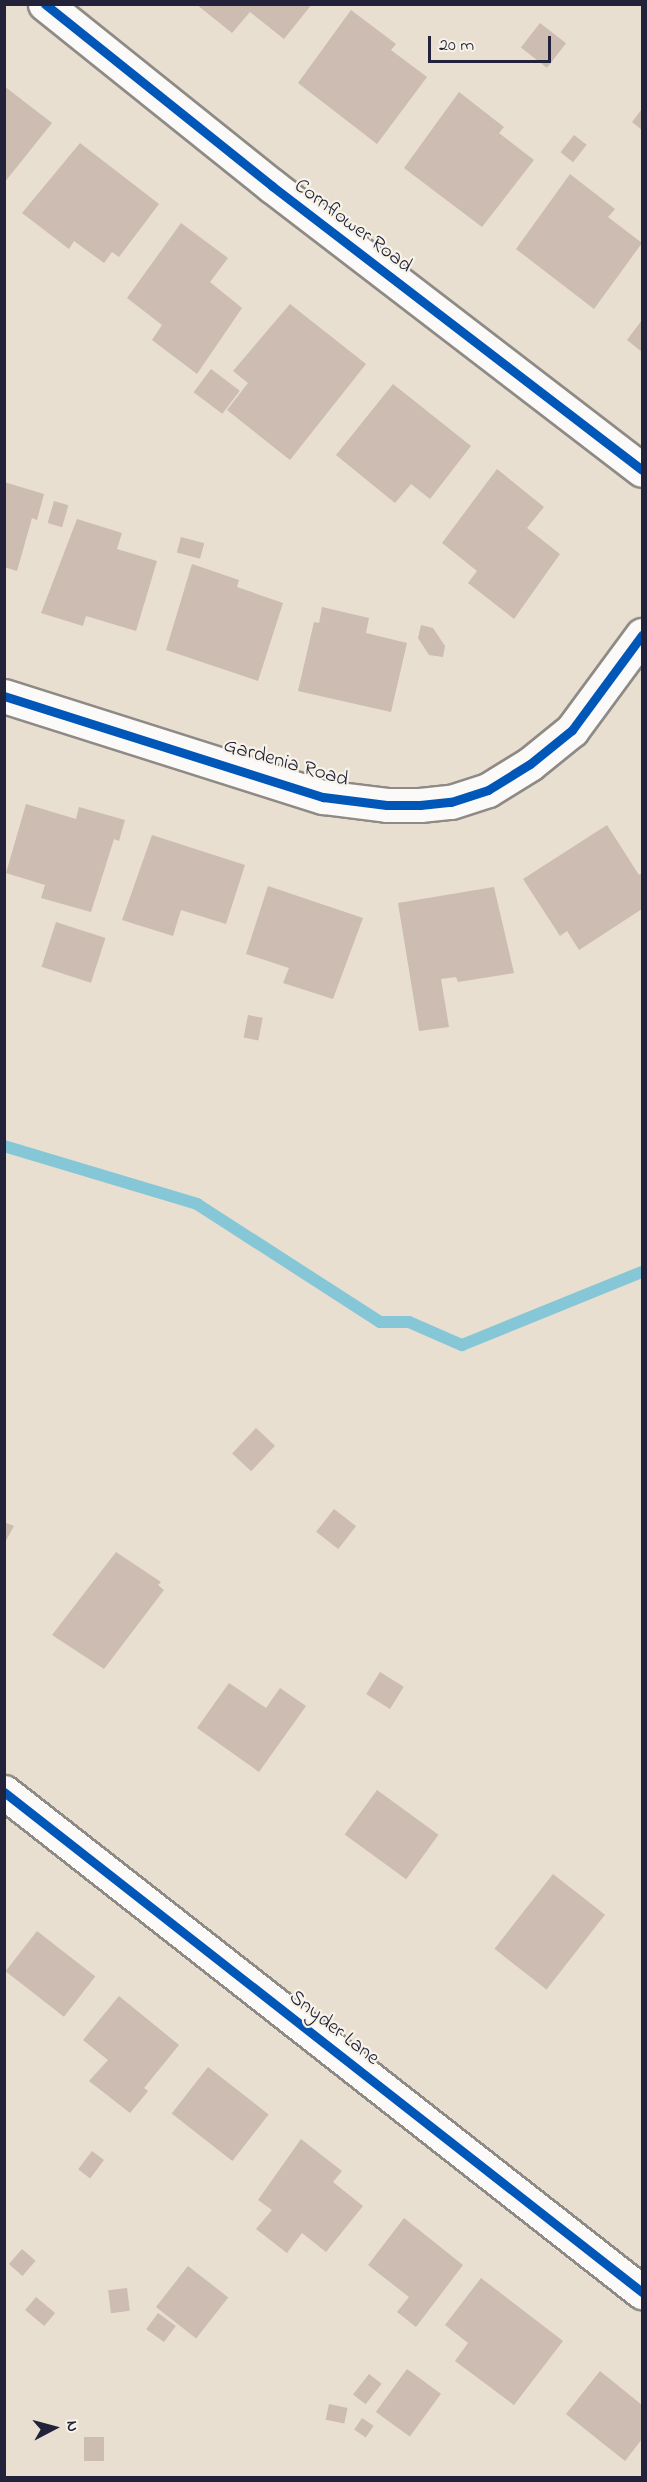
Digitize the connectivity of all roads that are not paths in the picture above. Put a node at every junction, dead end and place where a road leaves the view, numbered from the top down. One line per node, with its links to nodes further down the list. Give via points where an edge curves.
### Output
1 (45, 4): 2 (street, Cornflower Road, via 272,186)
2 (642, 470)
3 (642, 635): 4 (street, Gardenia Road, via 572,730 530,764 488,790 451,802 420,805 323,797)
4 (4, 696)
5 (8, 1802): 6 (street, Snyder Lane)
6 (642, 2292)

